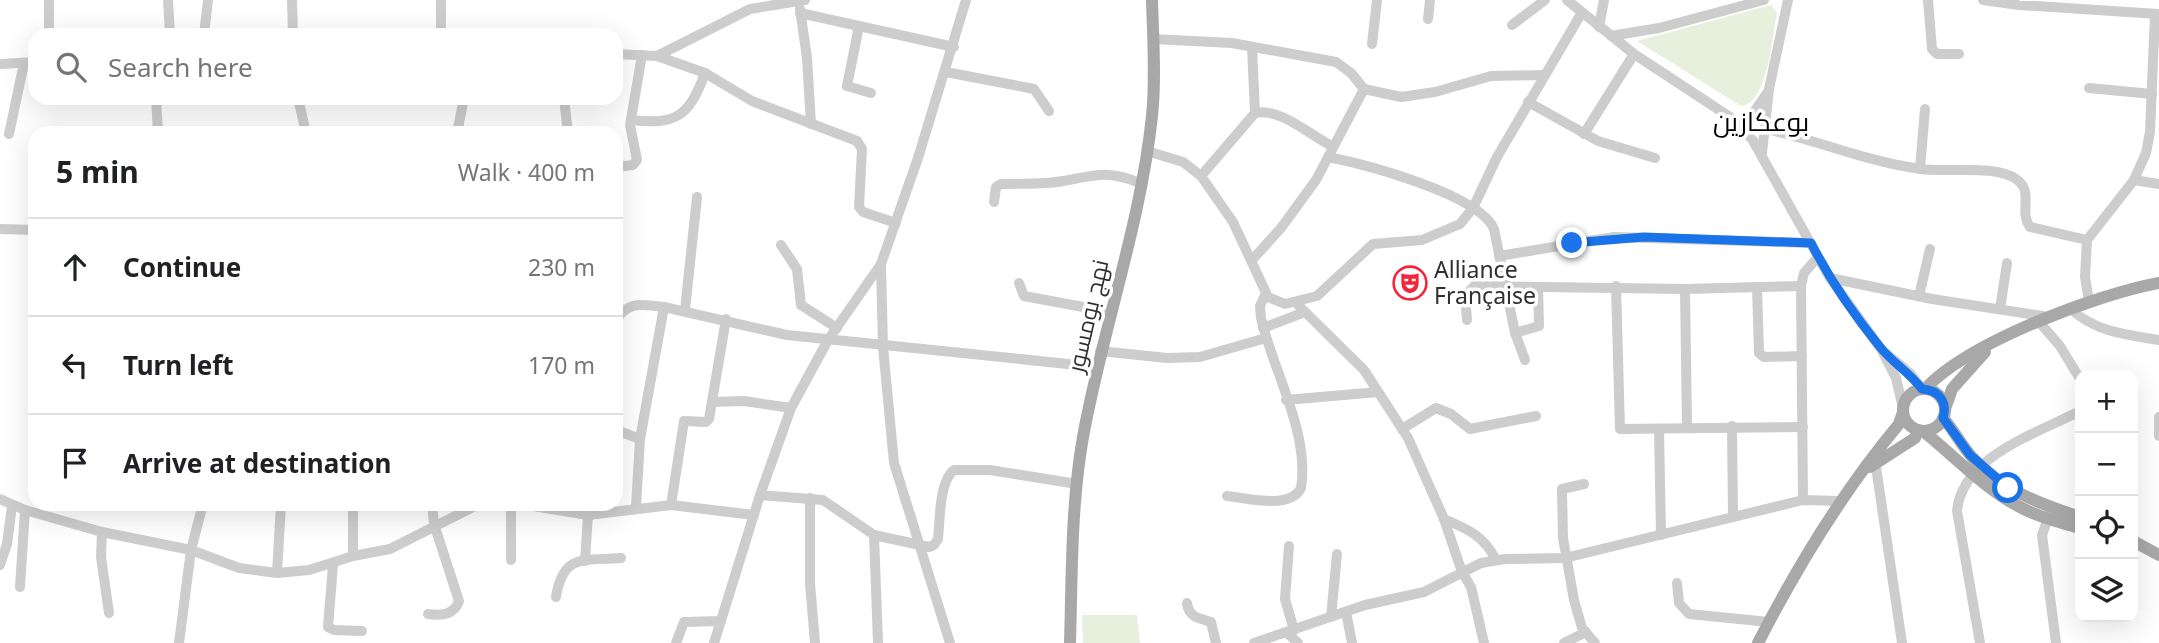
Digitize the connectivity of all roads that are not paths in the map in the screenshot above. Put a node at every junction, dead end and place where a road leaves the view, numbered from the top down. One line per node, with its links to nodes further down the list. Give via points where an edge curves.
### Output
1 (48, 0): 26 (street)
2 (168, 0): 27 (street)
3 (208, 0): 28 (street)
4 (292, 0): 29 (street)
5 (441, 0): 30 (street)
6 (966, 0): 34 (street)
7 (1152, 0): 32 (main road, نهج بومسور)
8 (1377, 0): 33 (street)
9 (1430, 0): 22 (street)
10 (1545, 0): 23 (street)
11 (1567, 0): 20 (street)
12 (1604, 0): 25 (street)
13 (1764, 0): 18 (street)
14 (1787, 0): 49 (street)
15 (1928, 0): 38 (street, via 1932,49 1937,54)
16 (1983, 0): 21 (street)
17 (802, 1): 19 (street); 40 (street, via 750,9)
18 (1726, 4): 31 (street, via 1659,28)
19 (800, 13): 24 (street); 61 (street)
20 (1581, 14): 25 (street); 46 (street)
21 (2157, 14): 51 (street)
22 (1428, 19)
23 (1512, 25)
24 (859, 26): 34 (street); 50 (street, via 847,86)
25 (1599, 27): 31 (street)
26 (49, 28)
27 (170, 28)
28 (205, 28)
29 (293, 28)
30 (441, 28)
31 (1611, 36): 37 (street)
32 (1153, 39): 35 (street, via 1211,40); 72 (main road, نهج بومسور)
33 (1372, 44)
34 (954, 47): 44 (street)
35 (1252, 47): 48 (street, via 1336,62); 59 (street)
36 (623, 54): 39 (street)
37 (1634, 54): 66 (street); 70 (street)
38 (1959, 54)
39 (642, 55): 40 (street); 60 (street)
40 (657, 56): 45 (street)
41 (23, 63): 42 (street); 43 (street); 69 (street)
42 (28, 63)
43 (0, 64)
44 (946, 72): 58 (street, via 1034,89); 85 (street)
45 (705, 73): 60 (street, via 692,102 675,119 660,124); 61 (street, via 752,101)
46 (1544, 75): 48 (street, via 1491,76 1416,97); 52 (street)
47 (2089, 88): 51 (street)
48 (1364, 89): 71 (street)
49 (1769, 89): 66 (street); 67 (street)
50 (871, 93)
51 (2152, 94): 68 (street)
52 (1528, 102): 70 (street); 84 (street)
53 (156, 105): 62 (street)
54 (300, 105): 63 (street)
55 (463, 105): 64 (street)
56 (565, 105): 65 (street)
57 (1925, 109): 77 (street)
58 (1049, 111)
59 (1255, 113): 71 (street, via 1285,119); 78 (street)
60 (631, 120): 76 (street, via 637,163)
61 (811, 124): 85 (street, via 857,141 862,149 859,207)
62 (158, 126)
63 (304, 126)
64 (458, 126)
65 (567, 126)
66 (1743, 128): 73 (street)
67 (1766, 129): 73 (street); 77 (street)
68 (2154, 133): 79 (street)
69 (9, 134)
70 (1584, 134): 75 (street)
71 (1332, 146): 74 (street)
72 (1147, 151): 78 (street, via 1183,162); 80 (main road, نهج بومسور)
73 (1762, 153): 89 (street)
74 (1328, 157): 84 (street, via 1400,175); 94 (street, via 1295,209)
75 (1655, 158)
76 (623, 166)
77 (1920, 169): 88 (street, via 2006,174 2027,192 2025,219 2030,227)
78 (1201, 176): 94 (street)
79 (2134, 180): 81 (street); 88 (street)
80 (1140, 183): 83 (street, via 1116,173 1099,173 1063,181 1001,184 996,187); 115 (main road, نهج بومسور)
81 (2159, 184)
82 (697, 197): 113 (street)
83 (994, 202)
84 (1473, 208): 92 (street, via 1492,224); 109 (street, via 1461,224 1436,235 1373,244 1327,289)
85 (896, 223): 96 (street)
86 (0, 229): 87 (street)
87 (28, 230)
88 (2087, 240): 108 (street)
89 (1811, 243): 92 (street, via 1614,237); 93 (street)
90 (781, 245): 120 (street, via 797,269 801,305)
91 (1930, 249): 107 (street)
92 (1499, 256): 100 (street)
93 (1818, 257): 97 (street); 102 (street, via 1804,273)
94 (1252, 260): 106 (street)
95 (2007, 263): 111 (street)
96 (881, 264): 120 (street); 126 (street)
97 (1830, 278): 107 (street); 127 (street)
98 (1019, 283): 115 (street, via 1024,296)
99 (2159, 283): 108 (main road)
100 (1503, 284): 103 (street); 118 (street, via 1468,288); 122 (street)
101 (1616, 286): 103 (street); 105 (street); 147 (street, via 1618,426 1622,430)
102 (1801, 286): 104 (street); 129 (street)
103 (1538, 287): 122 (street, via 1539,327)
104 (1757, 287): 105 (street); 129 (street, via 1759,353 1764,357)
105 (1685, 289): 144 (street)
106 (1266, 293): 109 (street, via 1278,302); 121 (street, via 1260,306)
107 (1919, 296): 111 (street)
108 (2089, 301): 112 (main road)
109 (1296, 303): 116 (street)
110 (664, 307): 113 (street); 114 (street, via 634,304); 151 (street)
111 (2000, 309): 119 (street)
112 (2071, 309): 119 (main road); 124 (street, via 2099,328)
113 (685, 310): 117 (street)
114 (623, 311)
115 (1110, 312): 128 (main road, نهج بومسور)
116 (1305, 312): 121 (street); 134 (street, via 1364,370)
117 (726, 319): 123 (street); 136 (street)
118 (1466, 320)
119 (2044, 320): 125 (main road); 132 (street)
120 (837, 328): 123 (street)
121 (1264, 332): 128 (street, via 1200,357); 135 (street)
122 (1515, 333): 130 (street)
123 (828, 340): 126 (street); 137 (street)
124 (2159, 341)
125 (1992, 344): 133 (main road, via 1941,371); 139 (main road, via 1952,389)
126 (883, 347): 131 (street); 189 (street, via 894,463)
127 (1881, 349): 133 (street); 138 (street, via 1896,379)
128 (1100, 351): 131 (main road, نهج بومسور)
129 (1802, 356): 145 (street)
130 (1525, 360)
131 (1097, 367): 154 (main road, نهج بومسور)
132 (2075, 371)
133 (1923, 389): 138 (main road, via 1909,395); 139 (main road, via 1941,398)
134 (1378, 392): 135 (street); 146 (street)
135 (1286, 400): 157 (street, via 1301,448 1299,493 1279,500)
136 (712, 402): 137 (street); 162 (street, via 708,421 684,421)
137 (791, 408): 156 (street)
138 (1903, 410): 148 (main road, via 1908,423); 152 (main road)
139 (1944, 414): 148 (main road, via 1939,425); 153 (main road)
140 (2075, 414): 153 (street)
141 (1536, 416): 146 (street, via 1475,429 1436,408)
142 (2159, 417): 150 (street)
143 (1732, 426): 144 (street); 145 (street); 180 (street)
144 (1688, 427): 147 (street)
145 (1803, 427): 160 (street)
146 (1402, 429): 182 (street)
147 (1660, 429): 186 (street)
148 (1921, 430): 152 (main road); 153 (main road)
149 (623, 433): 151 (street)
150 (2159, 436)
151 (640, 439): 165 (street)
152 (1875, 459): 161 (main road); 232 (street)
153 (1977, 471): 177 (main road, via 2013,503); 233 (street, via 1961,493 1957,511)
154 (1077, 484): 189 (street, via 990,470 954,470 945,486 938,539 929,547); 223 (main road, نهج بومسور)
155 (1584, 484): 196 (street, via 1561,492)
156 (760, 495): 158 (street); 179 (street)
157 (1227, 496)
158 (810, 498): 187 (street, via 836,507); 220 (street)
159 (0, 499): 163 (street)
160 (1803, 500): 161 (street); 180 (street)
161 (1840, 501): 213 (main road)
162 (671, 505): 165 (street); 179 (street)
163 (12, 506): 166 (street); 200 (street)
164 (623, 507): 165 (street)
165 (636, 507)
166 (25, 510): 168 (street); 205 (street)
167 (28, 511): 185 (street)
168 (28, 511)
169 (201, 511): 191 (street)
170 (281, 511): 203 (street)
171 (353, 511): 193 (street)
172 (433, 511): 183 (street)
173 (463, 511): 183 (street)
174 (511, 511): 197 (street)
175 (564, 511): 178 (street)
176 (602, 511): 178 (street)
177 (2049, 513): 181 (main road); 184 (main road); 234 (street, via 2042,535)
178 (588, 515): 199 (street)
179 (754, 515): 212 (street)
180 (1733, 515): 186 (street)
181 (2075, 516)
182 (1444, 519): 198 (street, via 1477,534); 202 (street)
183 (434, 524): 193 (street, via 390,549); 210 (street, via 459,601 454,611)
184 (2075, 526)
185 (102, 532): 191 (street); 209 (street)
186 (1661, 535): 196 (street)
187 (874, 536): 189 (street); 221 (street)
188 (2138, 544): 194 (main road)
189 (918, 545): 222 (street)
190 (1289, 546): 215 (street, via 1285,599)
191 (191, 550): 203 (street, via 239,568); 217 (street)
192 (1337, 554): 211 (street)
193 (354, 555): 201 (street)
194 (2159, 555)
195 (621, 558): 199 (street)
196 (1566, 558): 198 (street); 216 (street, via 1578,616)
197 (511, 559)
198 (1496, 560): 202 (street)
199 (585, 561): 206 (street, via 564,568)
200 (0, 565)
201 (332, 565): 203 (street); 214 (street, via 328,627)
202 (1462, 572): 208 (street, via 1424,592); 228 (street, via 1475,596)
203 (277, 573)
204 (1677, 583): 213 (street, via 1679,603 1689,614)
205 (20, 587)
206 (556, 597)
207 (1187, 603): 224 (street, via 1194,617 1212,622)
208 (1346, 612): 211 (street); 227 (street)
209 (109, 613)
210 (428, 614)
211 (1331, 617): 215 (street)
212 (721, 621): 218 (street, via 684,622); 219 (street)
213 (1769, 622): 231 (main road)
214 (362, 631)
215 (1291, 632): 225 (street); 226 (street)
216 (1586, 632): 229 (street); 230 (street)
217 (178, 643)
218 (676, 643)
219 (714, 643)
220 (815, 643)
221 (878, 643)
222 (950, 643)
223 (1070, 643)
224 (1216, 643)
225 (1254, 643)
226 (1298, 643)
227 (1352, 643)
228 (1484, 643)
229 (1564, 643)
230 (1595, 643)
231 (1758, 643)
232 (1902, 643)
233 (1980, 643)
234 (2056, 643)

